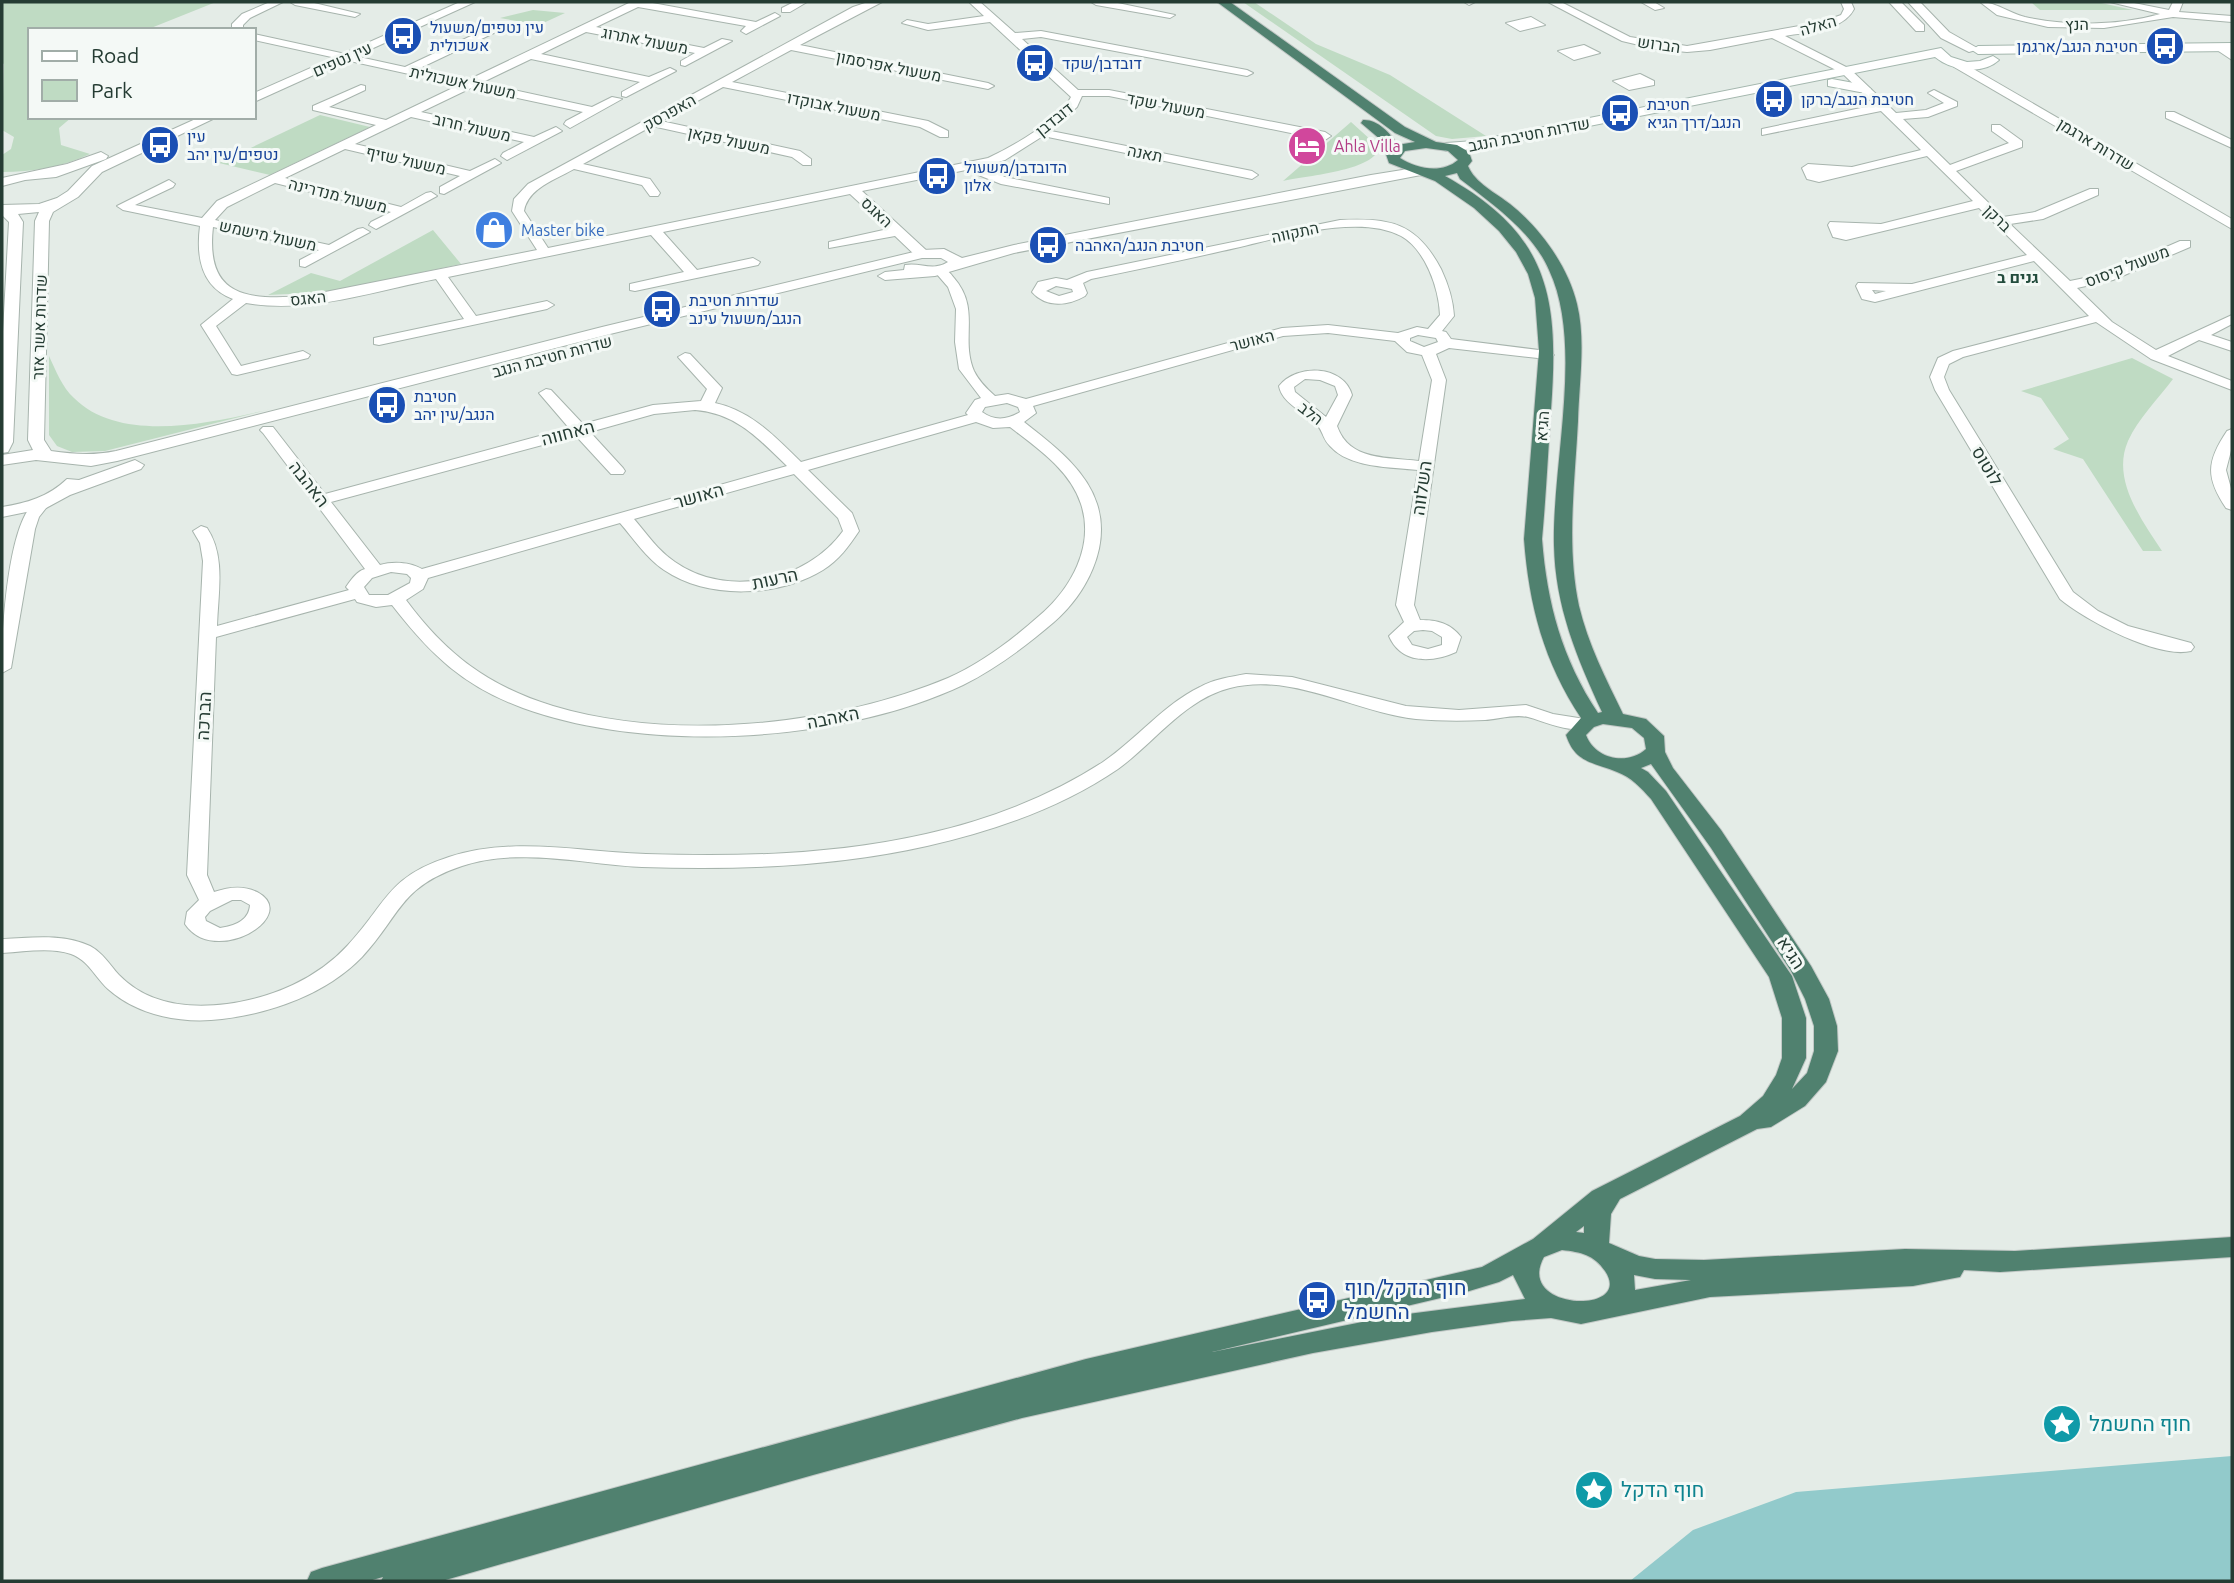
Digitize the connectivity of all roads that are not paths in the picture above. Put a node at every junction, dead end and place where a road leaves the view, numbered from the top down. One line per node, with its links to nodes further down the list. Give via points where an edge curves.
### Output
1 (278, 2): 30 (street, via 242,19)
2 (295, 2): 21 (street)
3 (449, 2): 44 (street, עין נטפים)
4 (469, 2): 46 (street, עין נטפים)
5 (638, 2): 29 (street); 31 (street)
6 (802, 2): 20 (street)
7 (877, 2): 37 (street, האפרסק)
8 (974, 2): 25 (street, דובדבן)
9 (1099, 2): 23 (street)
10 (1554, 2): 27 (street, via 1539,6); 32 (street, הברוש)
11 (1646, 2): 19 (street)
12 (1846, 2): 34 (street, האלה, via 1848,13 1840,20)
13 (1895, 2): 41 (street)
14 (1914, 2): 39 (street, via 1945,34)
15 (1984, 2): 22 (street, הנץ, via 2007,16 2046,24 2132,23)
16 (2115, 2): 22 (street)
17 (2178, 2): 22 (street)
18 (1218, 6): 84 (highway, via 1404,133); 90 (highway, via 1381,133)
19 (1659, 8)
20 (786, 10)
21 (355, 14)
22 (2173, 14): 26 (street)
23 (1170, 15)
24 (775, 16): 29 (street, משעול אתרוג)
25 (993, 18): 28 (street, via 928,27); 35 (street, דובדבן)
26 (2232, 19)
27 (1531, 20)
28 (907, 23)
29 (756, 25): 42 (street, משעול אתרוג)
30 (238, 28)
31 (584, 28): 42 (street, משעול אתרוג); 45 (street)
32 (1606, 29): 34 (street, הברוש, via 1626,39 1648,62); 38 (street, via 1591,33)
33 (492, 30): 51 (street)
34 (1774, 35): 54 (street, ברקן)
35 (1012, 36): 47 (street, via 1041,34); 63 (street, דובדבן)
36 (256, 37): 44 (street, משעול אשכולית)
37 (789, 46): 57 (street, האפרסק); 59 (street, משעול אפרסמון)
38 (1584, 48)
39 (1975, 49): 41 (street, שדרות חטיבת הנגב); 43 (street); 48 (street, שדרות ארגמן, via 1991,55)
40 (1190, 50): 47 (street)
41 (1942, 51): 50 (street, שדרות ארגמן, via 1943,58); 54 (street, שדרות חטיבת הנגב)
42 (706, 52): 49 (street, משעול אתרוג)
43 (2229, 52): 48 (street, via 2024,57)
44 (332, 54): 46 (street, משעול אשכולית); 60 (street, עין נטפים)
45 (530, 55): 55 (street); 56 (street)
46 (346, 57): 51 (street, משעול אשכולית); 65 (street, עין נטפים)
47 (1176, 59): 53 (street)
48 (1991, 62): 50 (street, שדרות חטיבת הנגב); 118 (street, שדרות ארגמן, via 1995,72)
49 (685, 63)
50 (1957, 63): 54 (street, שדרות חטיבת הנגב); 122 (street, שדרות ארגמן)
51 (407, 70): 56 (street, משעול אשכולית)
52 (670, 71): 55 (street)
53 (1248, 73)
54 (1850, 75): 58 (street, שדרות חטיבת הנגב); 62 (street, ברקן); 87 (street, שדרות חטיבת הנגב, via 1547,131)
55 (651, 81): 66 (street)
56 (470, 83): 66 (street, משעול אשכולית); 69 (street)
57 (721, 83): 73 (street, האפרסק); 81 (street, משעול אבוקדו, via 924,124)
58 (1832, 83): 62 (street); 87 (street, שדרות חטיבת הנגב, via 1560,137)
59 (988, 86)
60 (256, 88)
61 (361, 88): 75 (street, via 317,108)
62 (1865, 89): 68 (street, ברקן)
63 (1076, 93): 74 (street, משעול שקד, via 1109,93); 79 (street, דובדבן, via 1072,108)
64 (1934, 93): 68 (street, via 1953,104 1928,113)
65 (256, 97)
66 (594, 111): 76 (street)
67 (1270, 111): 74 (street)
68 (1889, 112): 80 (street); 89 (street, ברקן)
69 (408, 113): 75 (street); 83 (street, משעול חרוב)
70 (2170, 115): 85 (street)
71 (184, 119): 99 (street, via 88,161)
72 (207, 119): 107 (street, via 102,167)
73 (649, 122): 92 (street, משעול פקאן, via 796,154); 94 (street, האפרסק)
74 (1255, 122): 82 (street, משעול שקד)
75 (387, 124): 86 (street)
76 (570, 124)
77 (1996, 128): 97 (street, via 2018,144)
78 (556, 131): 83 (street, משעול חרוב)
79 (1039, 132): 95 (street, דובדבן, via 1001,157); 100 (street, תאנה)
80 (1766, 132)
81 (944, 134)
82 (1325, 136)
83 (535, 141): 91 (street, משעול חרוב)
84 (1431, 144): 88 (highway); 90 (highway, via 1407,146)
85 (2232, 144)
86 (342, 145): 101 (street, משעול שזיף); 104 (street)
87 (1490, 146): 88 (street, שדרות חטיבת הנגב); 93 (street, שדרות חטיבת הנגב)
88 (1446, 147): 93 (highway, הגיא, via 1461,153)
89 (1930, 152): 96 (street); 97 (street, ברקן)
90 (1394, 155): 98 (highway, הגיא, via 1400,165); 131 (street, via 1368,170)
91 (501, 159): 101 (street, משעול שזיף)
92 (807, 162)
93 (1463, 163): 98 (highway, via 1446,171); 193 (highway, הגיא, via 1465,176 1508,209 1542,247 1570,305 1574,326 1565,571 1570,607)
94 (571, 165): 111 (street, via 646,182); 130 (street, האפרסק, via 532,187 519,203 519,215)
95 (970, 167): 109 (street, דובדבן); 113 (street, via 991,177)
96 (1850, 170)
97 (1948, 170): 115 (street, ברקן)
98 (1423, 171): 136 (street, via 1022,248); 157 (highway, הגיא, via 1451,184 1488,212 1526,258 1545,304)
99 (39, 174): 103 (street); 107 (street, via 69,177)
100 (1252, 175)
101 (471, 176): 108 (street, משעול שזיף)
102 (2, 177): 103 (street)
103 (21, 177): 105 (street)
104 (273, 178): 117 (street, משעול מנדרינה); 120 (street, via 219,206)
105 (2, 182)
106 (169, 184): 120 (street, משעול מישמש, via 122,206)
107 (78, 186): 114 (street)
108 (444, 190)
109 (854, 191): 124 (street, האגס); 125 (street, האגס)
110 (2094, 192): 119 (street, via 2034,218)
111 (654, 193)
112 (431, 196): 117 (street, משעול מנדרינה)
113 (1104, 201)
114 (58, 202): 116 (street); 172 (street, שדרות אשר אזר, via 42,220 36,440)
115 (1982, 203): 119 (street, ברקן); 123 (street)
116 (2, 209): 171 (street, שדרות אשר אזר, via 16,222)
117 (403, 211): 121 (street, משעול מנדרינה)
118 (2232, 212)
119 (2001, 221): 133 (street, ברקן)
120 (206, 223): 129 (street, משעול מישמש); 144 (street, האגס, via 209,273 228,292)
121 (376, 225)
122 (2232, 225)
123 (1879, 227)
124 (655, 231): 130 (street, האגס); 139 (street)
125 (898, 231): 128 (street); 132 (street, האגס)
126 (363, 232): 129 (street, משעול מישמש)
127 (2185, 244): 141 (street, משעול קיסוס, via 2108,276)
128 (834, 245)
129 (330, 249): 135 (street, משעול מישמש)
130 (545, 253): 138 (street, האגס)
131 (940, 253): 132 (street, שדרות חטיבת הנגב); 136 (street, via 955,259)
132 (916, 256): 137 (street, via 908,266); 174 (street, שדרות חטיבת הנגב, via 616,327 117,456)
133 (2037, 256): 141 (street, ברקן); 143 (street)
134 (753, 262): 139 (street)
135 (304, 263)
136 (947, 270): 137 (street, שדרות חטיבת הנגב); 162 (street, via 961,298 967,370)
137 (923, 273): 168 (street, שדרות חטיבת הנגב, via 883,276 758,304)
138 (439, 274): 144 (street, האגס, via 318,299); 148 (street)
139 (694, 275): 142 (street)
140 (1072, 283): 149 (street, התקווה, via 1087,276 1315,228 1380,227 1417,241 1443,287 1447,316)
141 (2068, 286): 146 (street, ברקן)
142 (635, 287)
143 (1910, 288)
144 (245, 297): 156 (street, via 208,325 237,370)
145 (547, 306): 148 (street)
146 (2100, 317): 159 (street, ברקן); 191 (street, לוטוס, via 1949,357 1939,366 1939,383 2066,594 2089,614 2121,630)
147 (2232, 319): 150 (street)
148 (473, 321): 152 (street)
149 (1433, 332): 151 (street, via 1417,331); 153 (street)
150 (2198, 335): 154 (street); 159 (street)
151 (1402, 338): 155 (street, via 1406,346); 163 (street, האושר, via 1328,329 1282,332)
152 (379, 341)
153 (1446, 343): 155 (street); 157 (street)
154 (2232, 347)
155 (1428, 351): 175 (street, השלווה, via 1438,380)
156 (303, 355)
157 (1547, 355): 194 (highway, הגיא, via 1535,570 1540,607 1555,655)
158 (685, 356): 164 (street, via 715,388)
159 (2156, 356): 160 (street, ברקן)
160 (2232, 386)
161 (546, 393): 169 (street)
162 (990, 399): 163 (street, via 1008,398); 165 (street, via 975,408)
163 (1025, 404): 166 (street, via 1028,413)
164 (707, 405): 169 (street, האחווה, via 653,410); 176 (street, האחווה, via 740,415)
165 (978, 417): 166 (street, via 995,423); 176 (street, האושר)
166 (1014, 422): 188 (street, האהבה, via 1060,463 1089,503 1089,560 1072,594 1017,644 980,668 885,706 801,725 742,731 627,726 565,715 489,686 456,666 425,637)
167 (1329, 426): 175 (street, הלב, via 1335,443 1351,454)
168 (268, 430): 178 (street, שדרות חטיבת הנגב, via 132,466); 179 (street, האהבה)
169 (579, 430): 177 (street); 179 (street, האחווה)
170 (2232, 434): 181 (street, via 2217,469)
171 (2, 448)
172 (44, 455): 173 (street); 174 (street, שדרות חטיבת הנגב)
173 (2, 460)
174 (65, 460): 178 (street, via 76,474)
175 (1426, 466): 189 (street, השלווה, via 1405,605)
176 (798, 468): 183 (street, האושר); 183 (street, הרעות, via 846,516 851,531 842,547 814,569 793,578 729,586 689,576 663,562)
177 (617, 471)
178 (65, 491): 180 (street, שדרות חטיבת הנגב)
179 (321, 500): 185 (street, האהבה)
180 (42, 503): 182 (street, שדרות חטיבת הנגב); 192 (street, via 27,529)
181 (2232, 505)
182 (2, 512)
183 (623, 517): 186 (street, האושר)
184 (201, 531): 190 (street, הברכה, via 211,561)
185 (375, 570): 186 (street, via 402,567); 187 (street, via 359,580)
186 (420, 575): 188 (street, via 418,587)
187 (357, 593): 188 (street, via 374,600); 190 (street)
188 (396, 599)
189 (1414, 625)
190 (208, 634): 197 (street, הברכה, via 197,875)
191 (2185, 647)
192 (2, 668)
193 (1615, 718): 194 (highway); 195 (highway, הגיא, via 1648,729 1657,743)
194 (1589, 722): 196 (highway, הגיא, via 1576,735 1581,748); 198 (street, via 1525,711 1442,716 1405,712 1271,678 1222,684 1199,695 1129,752 1079,785 992,820 908,843 840,855 754,862 613,859 524,851 463,859 404,888 359,947 321,979 264,1003 216,1013 176,1012 149,1005 123,991 86,953 68,946)
195 (1655, 752): 196 (highway, via 1644,761); 199 (highway, הגיא, via 1662,769 1694,808 1798,962 1824,1012 1827,1045 1811,1086 1784,1109)
196 (1616, 763): 199 (highway, הגיא, via 1641,776 1667,806 1780,976 1791,1004 1796,1036 1788,1075 1772,1102)
197 (210, 901)
198 (2, 946)
199 (1727, 1135): 200 (highway, הגיא)
200 (1617, 1190): 202 (highway, הגיא, via 1577,1215); 203 (highway, הגיא, via 1602,1202 1598,1213)
201 (2232, 1247): 204 (highway)
202 (1538, 1248): 203 (highway, via 1574,1240); 206 (highway, via 1528,1259 1527,1280); 207 (highway, via 1509,1267 1466,1282 1086,1370)
203 (1601, 1250): 204 (highway, via 1634,1265 1680,1270 1905,1259); 205 (highway, via 1622,1274 1623,1286)
204 (2012, 1261): 205 (highway, via 1913,1276 1710,1287)
205 (1611, 1305): 206 (highway, via 1581,1314)
206 (1552, 1307): 208 (highway, via 1395,1324 1115,1382)
207 (322, 1581)
208 (396, 1581)

